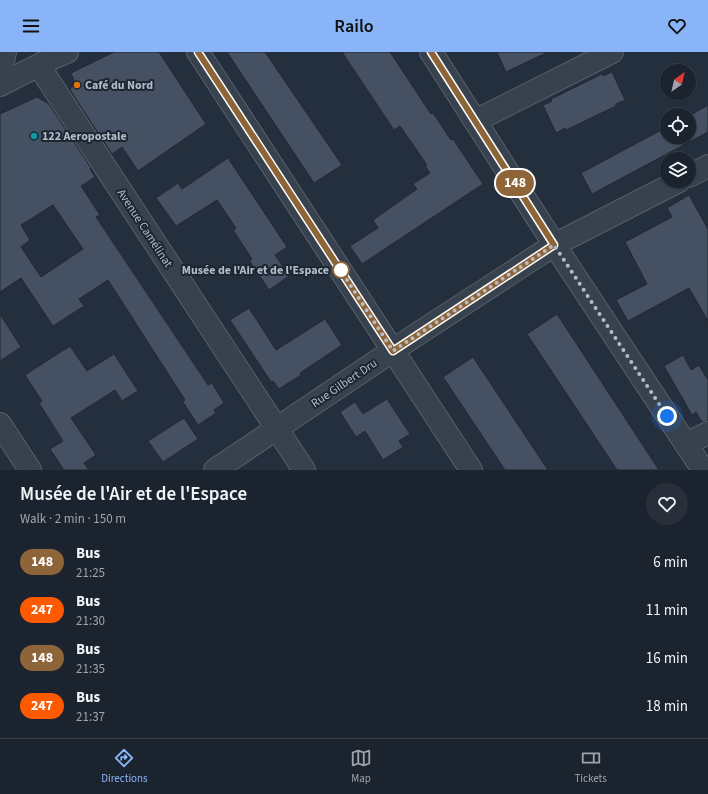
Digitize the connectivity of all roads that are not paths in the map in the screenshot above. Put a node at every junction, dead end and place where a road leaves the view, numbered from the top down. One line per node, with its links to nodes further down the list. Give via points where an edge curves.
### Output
1 (5, 52): 7 (street)
2 (67, 52): 6 (street)
3 (198, 52): 14 (street)
4 (431, 52): 9 (street)
5 (612, 52): 9 (street)
6 (39, 66): 8 (street); 16 (street, Avenue Camélinat)
7 (0, 75)
8 (0, 85)
9 (475, 121): 13 (street)
10 (708, 166): 11 (street)
11 (696, 172)
12 (665, 188): 13 (street, Rue Gilbert Dru)
13 (554, 245): 14 (street, Rue Gilbert Dru); 18 (street)
14 (393, 351): 16 (street, Rue Gilbert Dru); 22 (street)
15 (0, 424): 19 (street)
16 (277, 429): 20 (street, Rue Gilbert Dru); 21 (street, Avenue Camélinat)
17 (708, 432): 18 (street)
18 (686, 444): 23 (street)
19 (30, 470)
20 (215, 470)
21 (304, 470)
22 (471, 470)
23 (703, 470)

